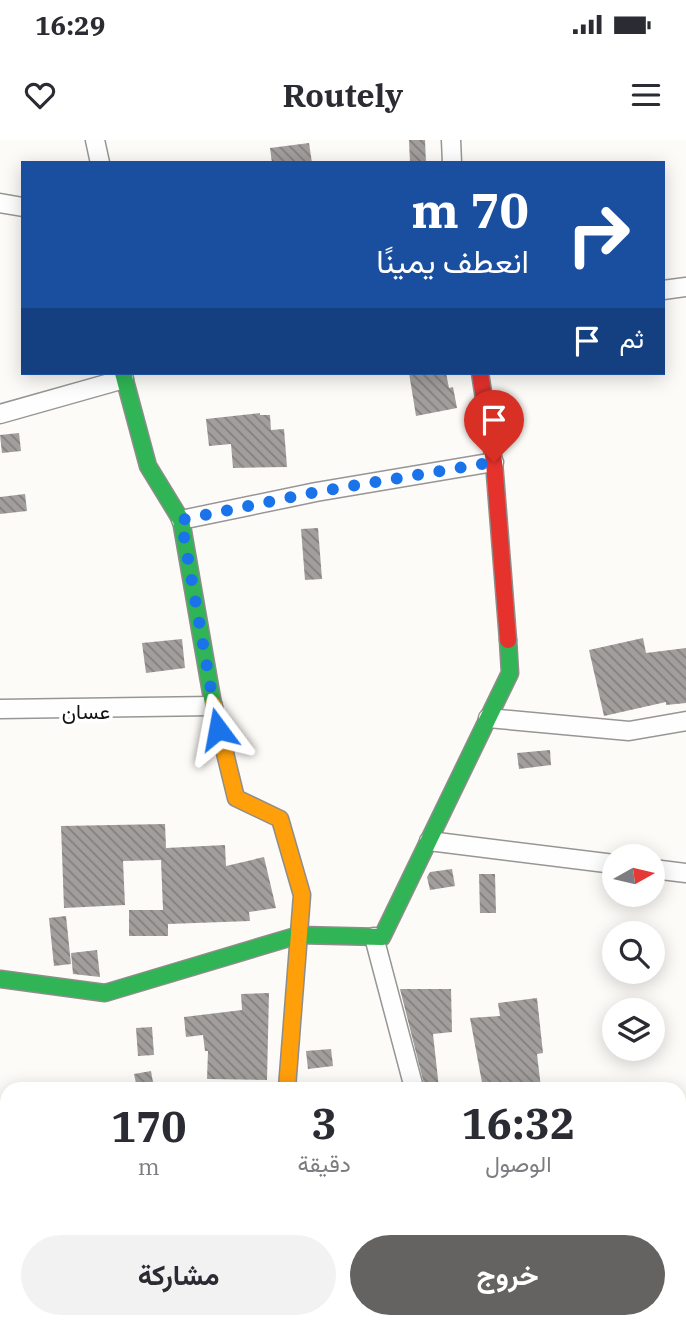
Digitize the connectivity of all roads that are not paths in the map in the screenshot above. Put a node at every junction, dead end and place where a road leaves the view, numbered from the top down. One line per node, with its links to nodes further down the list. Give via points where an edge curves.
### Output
1 (95, 140): 3 (street)
2 (451, 140): 4 (street)
3 (100, 161)
4 (452, 161)
5 (0, 203): 6 (street)
6 (21, 206)
7 (686, 287): 8 (street)
8 (665, 290)
9 (480, 375): 12 (street)
10 (124, 376): 11 (street); 13 (street, via 148,466)
11 (0, 414)
12 (494, 462): 13 (street); 16 (street, via 510,673)
13 (181, 520): 14 (street)
14 (213, 706): 15 (street); 22 (street, via 236,798 280,819 302,894)
15 (0, 709)
16 (488, 718): 17 (street, via 629,731); 18 (street)
17 (686, 721)
18 (429, 841): 19 (street); 23 (street, via 382,937)
19 (602, 863)
20 (665, 870): 21 (street)
21 (686, 873)
22 (299, 935): 23 (street); 24 (street, via 105,993); 25 (street)
23 (374, 937): 26 (street)
24 (0, 979)
25 (287, 1082)
26 (412, 1082)

